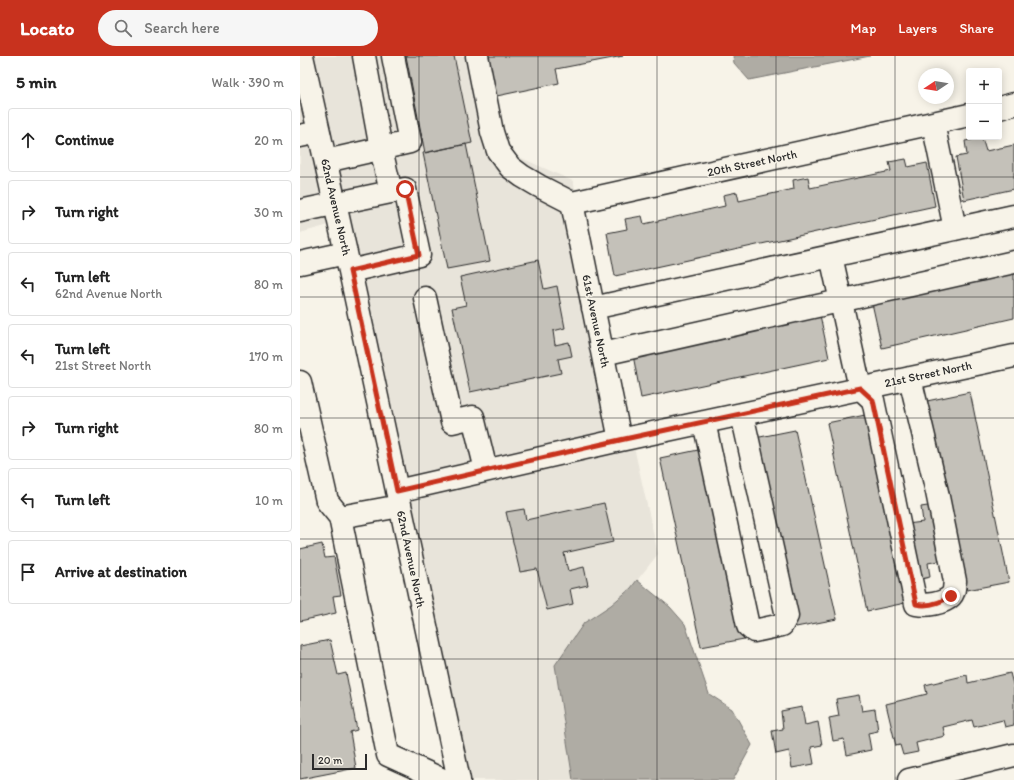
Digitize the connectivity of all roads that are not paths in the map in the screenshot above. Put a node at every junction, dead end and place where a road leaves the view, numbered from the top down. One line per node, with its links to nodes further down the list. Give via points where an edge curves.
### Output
1 (302, 56): 9 (street, 62nd Avenue North)
2 (364, 56): 10 (street)
3 (393, 56): 10 (street, via 410,142)
4 (477, 56): 13 (street, via 498,151 510,167 522,176)
5 (1014, 104): 6 (street)
6 (1002, 107)
7 (966, 116): 8 (street, 20th Street North)
8 (933, 123): 13 (street, 20th Street North); 17 (street)
9 (310, 134): 11 (street, 62nd Avenue North)
10 (381, 149): 11 (street); 12 (street)
11 (326, 161): 14 (street, 62nd Avenue North)
12 (391, 192): 14 (street); 19 (street, via 405,189 419,255)
13 (572, 202): 24 (street, 61st Avenue North)
14 (335, 204): 15 (street); 19 (street, 62nd Avenue North)
15 (300, 211)
16 (1014, 216): 17 (street)
17 (955, 229): 18 (street)
18 (831, 256): 23 (street); 24 (street)
19 (348, 262): 21 (street); 34 (street, 62nd Avenue North)
20 (1014, 262): 23 (street)
21 (300, 263)
22 (425, 298): 33 (street, via 452,422 472,417)
23 (841, 301): 25 (street); 29 (street)
24 (593, 308): 25 (street, 61st Avenue North)
25 (603, 354): 32 (street, 61st Avenue North)
26 (1014, 356): 27 (street, 21st Street North)
27 (910, 378): 29 (street, 21st Street North); 29 (street, via 937,492 954,581 951,596 932,605 916,604 873,400)
28 (300, 382): 35 (street, via 327,501)
29 (860, 388): 30 (street, 21st Street North)
30 (742, 414): 31 (street, 21st Street North); 31 (street, via 787,616 782,625 754,631 748,626)
31 (704, 422): 32 (street, 21st Street North)
32 (620, 440): 33 (street, 21st Street North)
33 (486, 470): 34 (street, 21st Street North)
34 (398, 498): 35 (street, 21st Street North); 38 (street, 62nd Avenue North)
35 (340, 517): 37 (street, via 388,755)
36 (1014, 755): 39 (street)
37 (443, 780)
38 (459, 780)
39 (909, 780)

